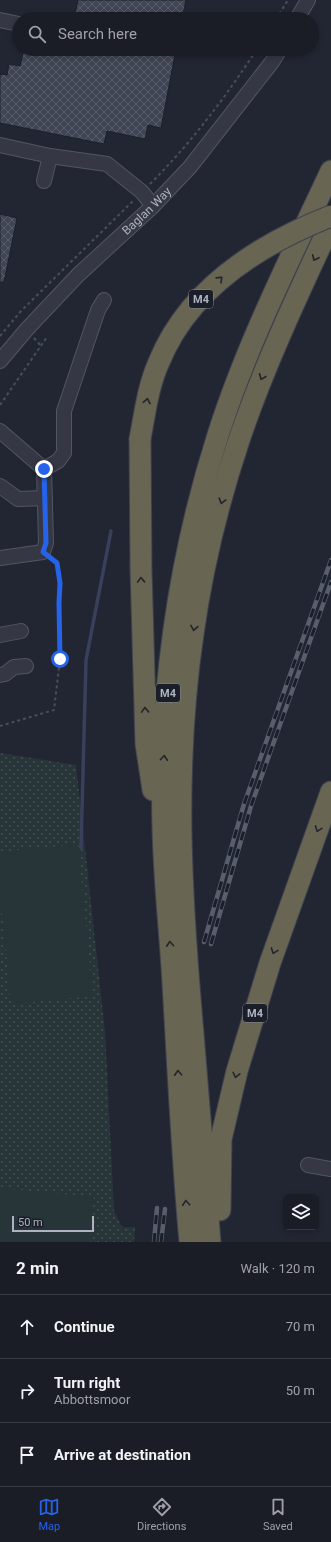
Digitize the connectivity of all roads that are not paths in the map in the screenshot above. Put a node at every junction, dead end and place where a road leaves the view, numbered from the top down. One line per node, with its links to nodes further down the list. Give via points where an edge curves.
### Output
1 (308, 0): 2 (street)
2 (301, 12)
3 (0, 20): 4 (street)
4 (12, 23)
5 (276, 56): 10 (street, Baglan Way, via 190,167)
6 (0, 145): 7 (street)
7 (50, 156): 9 (street); 10 (street, via 107,164 142,192)
8 (331, 171): 25 (highway, M4, one-way to 8, via 163,804 168,690 175,630 200,498 240,372)
9 (44, 181)
10 (153, 206): 14 (street, Baglan Way, via 78,276)
11 (331, 216): 25 (highway, M4, one-way to 11, bridge, via 146,744 140,439 148,397 158,362 175,332 195,304 223,276 261,249 302,227)
12 (331, 223): 29 (highway, M4, one-way to 29, via 261,380 239,441 205,569 193,634 180,765 180,834 188,979)
13 (104, 300): 16 (street, via 98,310 64,411 64,453 58,461)
14 (2, 355)
15 (0, 431): 16 (street)
16 (44, 469): 18 (street)
17 (0, 486): 18 (street, via 18,499)
18 (45, 498): 19 (street, via 46,543 43,552)
19 (0, 558)
20 (21, 631): 21 (street)
21 (0, 635)
22 (26, 666): 23 (street, via 14,667)
23 (0, 675)
24 (331, 792): 30 (highway, M4, one-way to 30, via 270,963 237,1071 221,1139)
25 (166, 888): 28 (highway, M4, one-way to 25)
26 (308, 1165): 27 (street)
27 (331, 1169)
28 (190, 1242)
29 (210, 1242)
30 (218, 1242)

